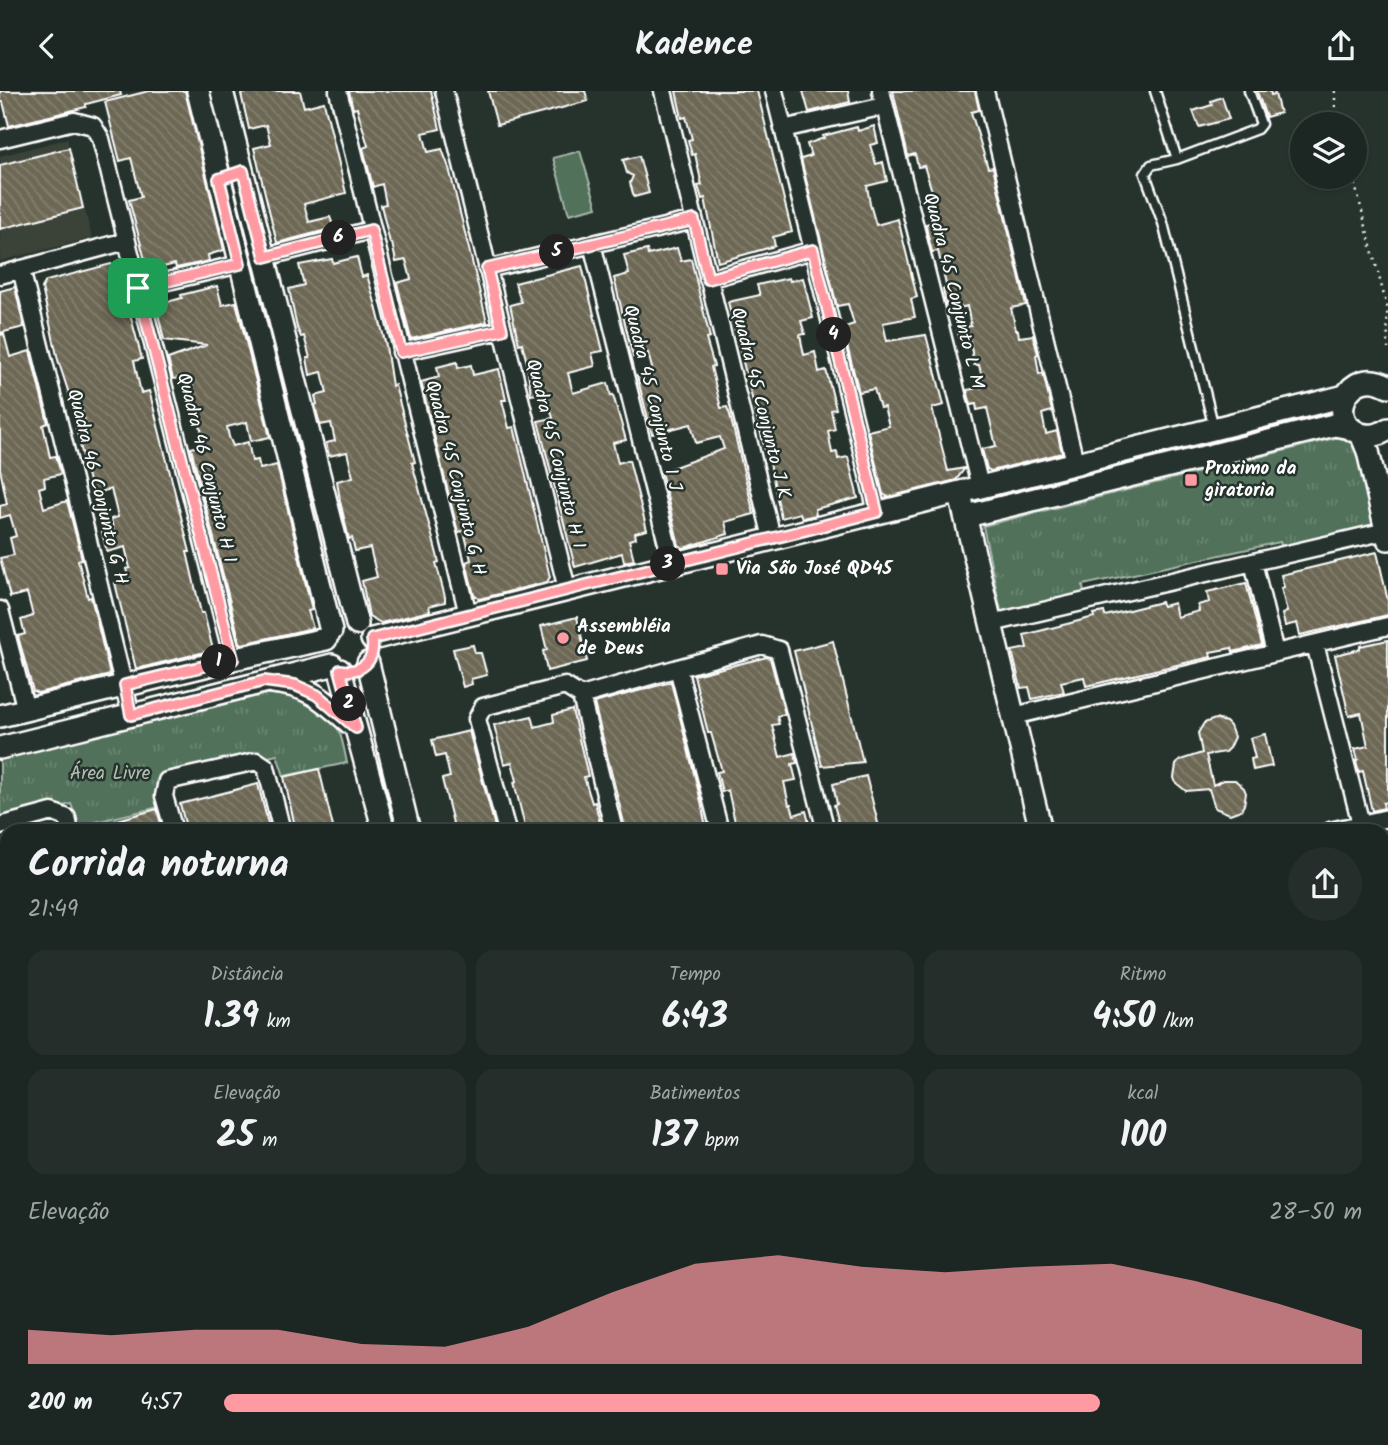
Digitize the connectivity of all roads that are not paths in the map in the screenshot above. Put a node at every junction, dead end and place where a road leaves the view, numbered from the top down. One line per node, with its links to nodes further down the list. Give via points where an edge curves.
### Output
1 (198, 91): 15 (street)
2 (222, 91): 14 (street)
3 (338, 91): 17 (street, Quadra 45 Conjunto G H)
4 (444, 91): 24 (street, Quadra 45 Conjunto H I)
5 (663, 91): 16 (street, Quadra 45 Conjunto J K)
6 (774, 91): 11 (street)
7 (985, 91): 35 (street)
8 (1154, 91): 13 (lane)
9 (1249, 91): 13 (lane, via 1261,124 1257,129)
10 (883, 98): 11 (street); 36 (street, Quadra 45 Conjunto L M)
11 (783, 129): 20 (street)
12 (0, 139): 18 (street, Quadra 46 Conjunto H I, via 74,121 93,126)
13 (1177, 159): 32 (lane, via 1151,165 1145,174 1163,223)
14 (243, 171): 15 (street); 21 (street)
15 (219, 179): 22 (street)
16 (694, 220): 19 (street); 26 (street, Quadra 45 Conjunto J K)
17 (371, 230): 21 (street); 29 (street, Quadra 45 Conjunto G H)
18 (126, 241): 23 (street); 27 (street, Quadra 46 Conjunto H I)
19 (592, 244): 24 (street); 43 (street, Quadra 45 Conjunto I J)
20 (813, 250): 26 (street); 38 (street)
21 (265, 257): 49 (street)
22 (240, 264): 27 (street); 50 (street)
23 (21, 269): 25 (street); 58 (street, Quadra 46 Conjunto G H)
24 (487, 269): 28 (street, Quadra 45 Conjunto H I)
25 (0, 275)
26 (708, 279): 41 (street, Quadra 45 Conjunto J K)
27 (138, 288): 53 (street, Quadra 46 Conjunto H I)
28 (502, 330): 29 (street); 44 (street, Quadra 45 Conjunto H I)
29 (401, 352): 46 (street, Quadra 45 Conjunto G H)
30 (1388, 386): 31 (street, via 1365,380)
31 (1345, 396): 32 (street); 34 (street, via 1343,413)
32 (1213, 428): 35 (street)
33 (1388, 429): 34 (street, via 1376,435)
34 (1356, 431): 39 (street, via 1334,425); 40 (street, via 1367,451)
35 (1075, 462): 36 (street)
36 (981, 486): 37 (street)
37 (958, 491): 38 (street); 39 (street)
38 (877, 512): 41 (street)
39 (967, 516): 47 (street)
40 (1387, 535): 42 (street)
41 (772, 538): 43 (street)
42 (1253, 562): 47 (street); 52 (street)
43 (672, 563): 44 (street)
44 (567, 589): 46 (street)
45 (0, 610): 60 (street)
46 (468, 614): 49 (street)
47 (992, 623): 63 (street)
48 (1388, 626): 51 (street)
49 (365, 632): 50 (street, via 343,624); 54 (street, via 373,647)
50 (328, 635): 53 (street); 55 (street, via 325,653)
51 (1314, 644): 52 (street); 78 (street)
52 (1275, 653): 63 (street)
53 (233, 659): 58 (street)
54 (368, 663): 55 (street, via 355,671); 72 (street)
55 (336, 667): 57 (street); 64 (street)
56 (678, 669): 59 (street); 75 (street); 76 (street, via 762,645 779,650)
57 (264, 681): 61 (street); 64 (street, via 295,685 317,695)
58 (125, 685): 60 (street); 61 (street, Quadra 46 Conjunto G H)
59 (581, 696): 73 (street, via 565,686 484,707 477,719); 74 (street)
60 (26, 710): 62 (street)
61 (131, 715): 65 (street)
62 (0, 716)
63 (1014, 716): 77 (street)
64 (356, 728): 71 (street)
65 (0, 748)
66 (1388, 818): 78 (street)
67 (7, 824): 68 (street, via 52,812)
68 (67, 824)
69 (172, 824): 70 (street, via 164,796 167,781 257,761 266,767)
70 (280, 824)
71 (382, 824)
72 (407, 824)
73 (505, 824)
74 (612, 824)
75 (718, 824)
76 (824, 824)
77 (1039, 824)
78 (1361, 824)

